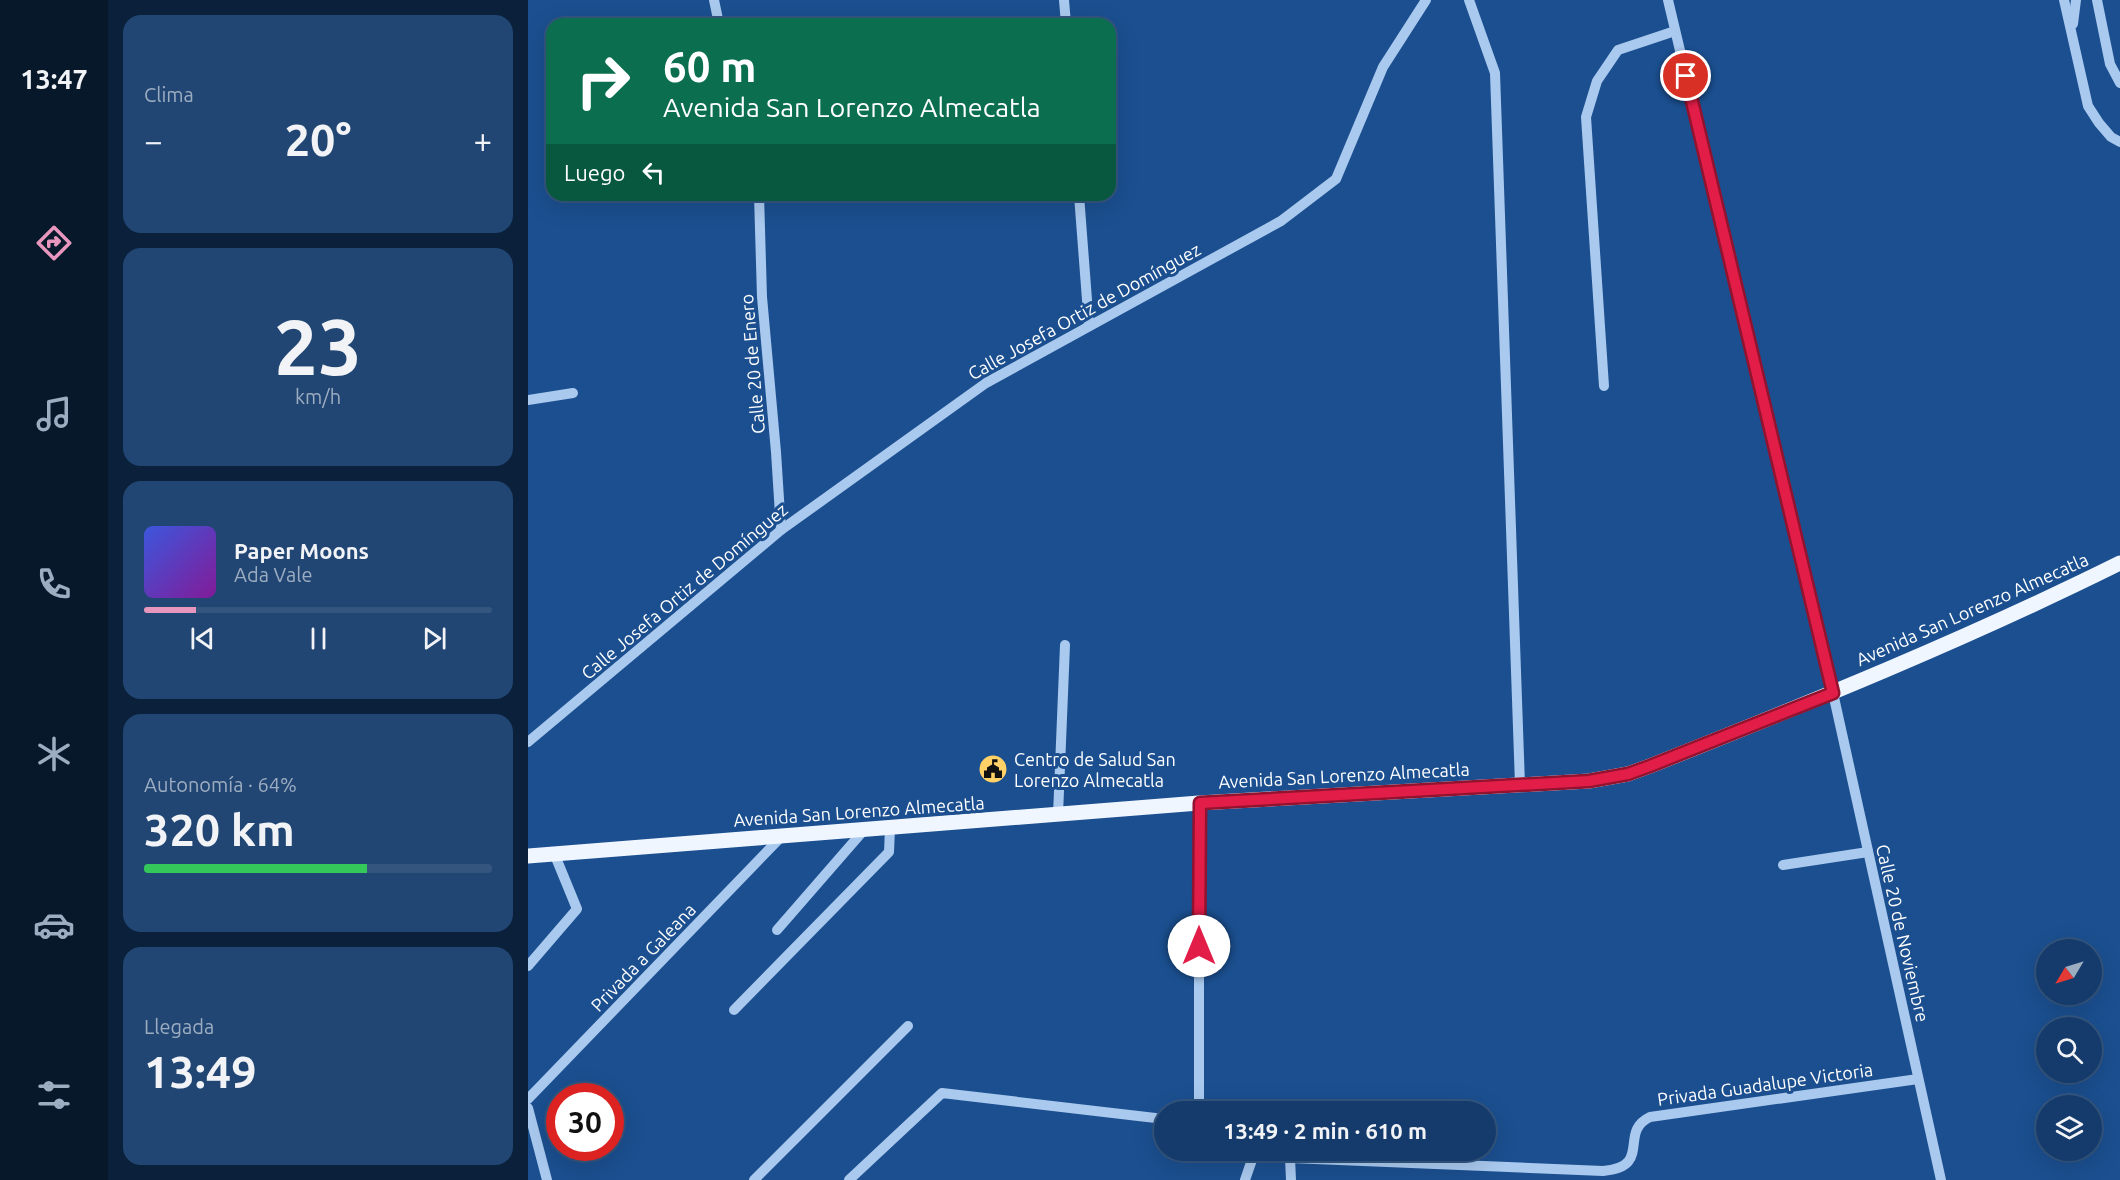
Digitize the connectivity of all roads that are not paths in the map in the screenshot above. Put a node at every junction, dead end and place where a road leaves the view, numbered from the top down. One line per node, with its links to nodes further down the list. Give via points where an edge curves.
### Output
1 (714, 0): 9 (street)
2 (1064, 0): 10 (street)
3 (1426, 0): 17 (street, Calle Josefa Ortiz de Domínguez, via 1383,67 1336,179 1281,221)
4 (1469, 0): 26 (street, via 1495,73)
5 (1668, 0): 12 (street, Calle 20 de Noviembre)
6 (2064, 0): 11 (street)
7 (2076, 0): 11 (street)
8 (2097, 0): 13 (street, via 2110,64)
9 (718, 18)
10 (1066, 18)
11 (2072, 30): 14 (street, via 2088,106 2099,123)
12 (1675, 31): 18 (street, via 1618,51 1597,81 1586,117); 24 (street, Calle 20 de Noviembre)
13 (2120, 83)
14 (2120, 142)
15 (759, 201): 21 (street, Calle 20 de Enero, via 762,297)
16 (1079, 201): 17 (street)
17 (1089, 326): 21 (street, Calle Josefa Ortiz de Domínguez, via 986,382)
18 (1604, 386)
19 (573, 393): 20 (street)
20 (528, 400)
21 (780, 530): 25 (street, Calle Josefa Ortiz de Domínguez)
22 (2120, 564): 24 (main road, Avenida San Lorenzo Almecatla)
23 (1065, 645): 28 (street)
24 (1833, 693): 26 (main road, Avenida San Lorenzo Almecatla, via 1628,774 1589,781); 32 (street, Calle 20 de Noviembre)
25 (528, 742)
26 (1520, 785): 27 (main road, Avenida San Lorenzo Almecatla)
27 (1200, 803): 28 (main road, Avenida San Lorenzo Almecatla); 42 (street)
28 (1058, 815): 29 (main road, Avenida San Lorenzo Almecatla)
29 (890, 828): 30 (main road, Avenida San Lorenzo Almecatla); 38 (street, via 889,852)
30 (864, 830): 31 (main road, Avenida San Lorenzo Almecatla); 36 (street)
31 (781, 837): 33 (main road, Avenida San Lorenzo Almecatla); 41 (street, Privada a Galeana)
32 (1868, 852): 35 (street); 40 (street, Calle 20 de Noviembre)
33 (554, 853): 34 (main road, Avenida San Lorenzo Almecatla); 37 (street, via 577,909)
34 (528, 855)
35 (1783, 865)
36 (777, 930)
37 (528, 966)
38 (734, 1010)
39 (908, 1026): 49 (street)
40 (1918, 1079): 47 (street, Privada Guadalupe Victoria, via 1650,1117 1637,1128 1628,1164 1619,1169); 53 (street, Calle 20 de Noviembre)
41 (528, 1099)
42 (1199, 1101)
43 (528, 1108): 48 (street)
44 (1154, 1118): 50 (street, via 942,1093)
45 (1251, 1161): 51 (street)
46 (1290, 1161): 52 (street)
47 (1362, 1161)
48 (547, 1180)
49 (754, 1180)
50 (849, 1180)
51 (1245, 1180)
52 (1291, 1180)
53 (1941, 1180)

